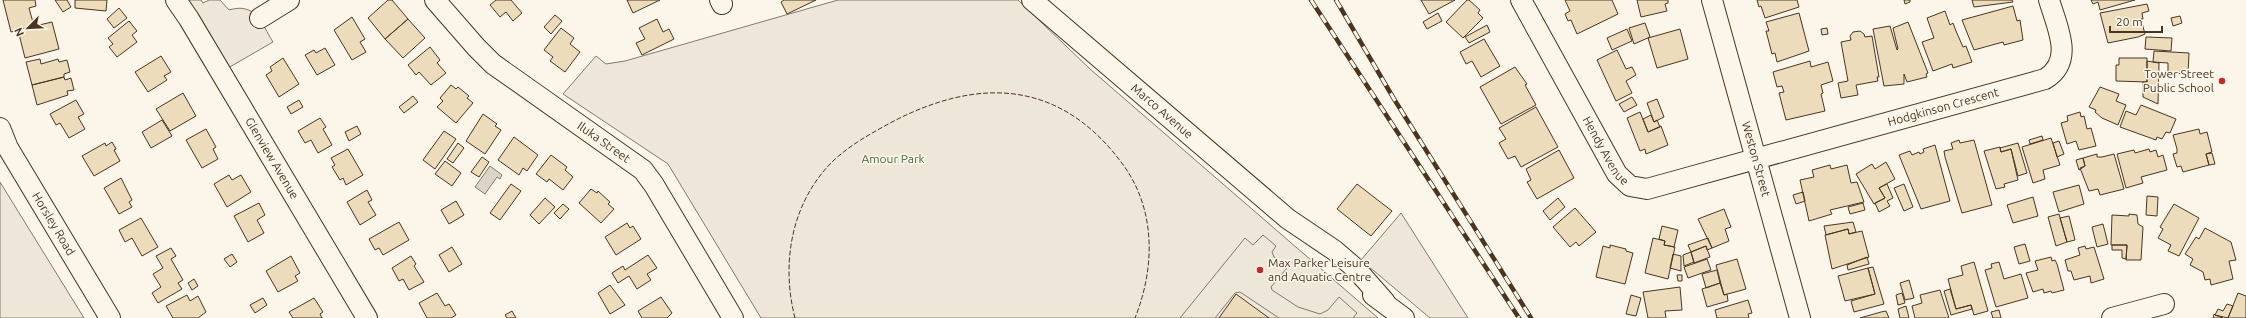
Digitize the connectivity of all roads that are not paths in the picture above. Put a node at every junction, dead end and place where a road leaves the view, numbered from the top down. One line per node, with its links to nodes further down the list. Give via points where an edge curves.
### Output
1 (176, 0): 13 (street, Glenview Avenue)
2 (289, 0): 8 (street)
3 (436, 0): 14 (street, Iluka Street, via 493,64 643,170)
4 (1032, 0): 15 (street, Marco Avenue, via 1292,222 1334,250)
5 (1521, 0): 10 (street, Hendy Avenue, via 1617,174 1630,186 1647,189)
6 (1712, 0): 10 (street, Weston Street)
7 (2050, 0): 10 (street, Hodgkinson Crescent, via 2062,47 2062,58 2059,67 2045,79)
8 (260, 18)
9 (0, 128): 12 (street, Horsley Road, via 12,154)
10 (1756, 160): 16 (street, Weston Street)
11 (2164, 304): 17 (street)
12 (110, 318)
13 (367, 318)
14 (733, 318)
15 (1404, 318)
16 (1800, 318)
17 (2112, 318)

